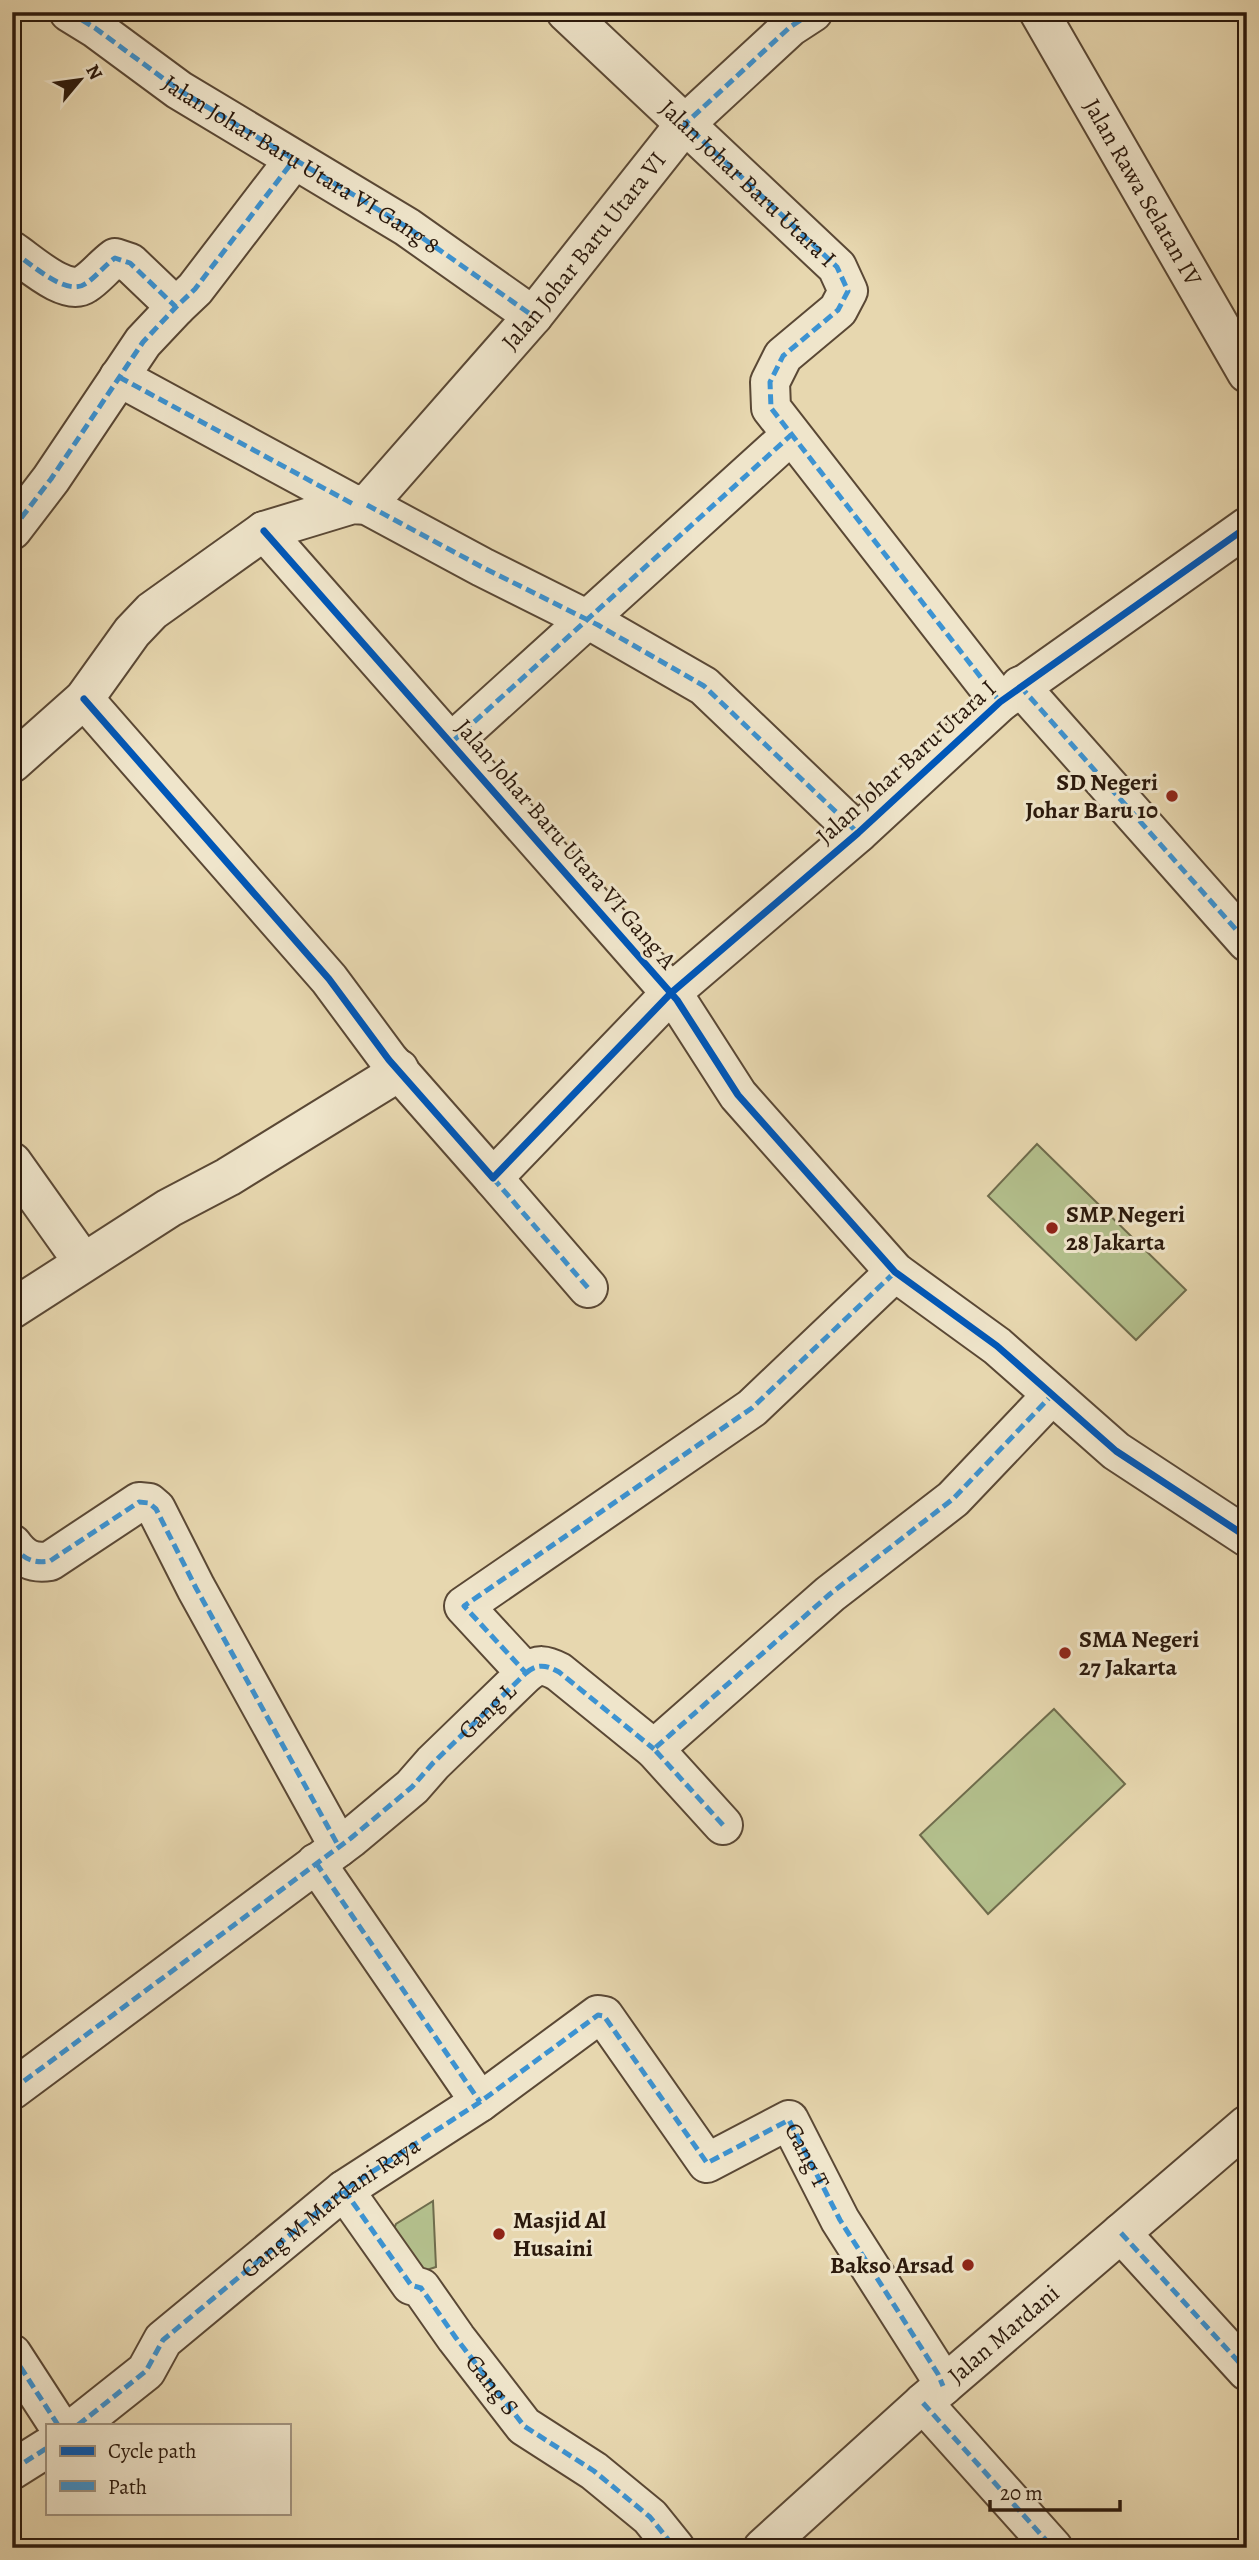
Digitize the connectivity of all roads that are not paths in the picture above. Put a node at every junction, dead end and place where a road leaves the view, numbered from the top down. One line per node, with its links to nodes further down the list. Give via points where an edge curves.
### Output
1 (69, 12): 6 (street, Jalan Johar Baru Utara VI Gang 8, via 178,90)
2 (566, 12): 5 (street, Jalan Johar Baru Utara I)
3 (813, 12): 5 (street, Jalan Johar Baru Utara VI, via 790,27)
4 (1039, 12): 10 (street, Jalan Rawa Selatan IV)
5 (685, 124): 9 (street, Jalan Johar Baru Utara VI); 12 (street, Jalan Johar Baru Utara I, via 837,267 848,291 838,310 783,356 770,382 771,408)
6 (293, 161): 8 (street, via 195,289); 9 (street, Jalan Johar Baru Utara VI Gang 8, via 407,227)
7 (12, 251): 8 (street, via 71,288 84,285 115,258 130,263)
8 (176, 307): 11 (street)
9 (533, 316): 13 (street, Jalan Johar Baru Utara VI)
10 (1247, 373)
11 (119, 377): 13 (street); 15 (street)
12 (791, 435): 17 (street); 18 (street, Jalan Johar Baru Utara I)
13 (360, 504): 16 (street); 17 (street)
14 (1247, 527): 18 (street, Jalan Johar Baru Utara I)
15 (12, 530)
16 (264, 531): 19 (street, via 152,611); 20 (street, Jalan Johar Baru Utara VI Gang A)
17 (586, 620): 20 (street); 22 (street, via 704,686)
18 (1010, 694): 22 (street, Jalan Johar Baru Utara I); 23 (street)
19 (84, 699): 21 (street); 25 (street, via 329,979)
20 (452, 742): 24 (street, Jalan Johar Baru Utara VI Gang A)
21 (12, 763)
22 (858, 833): 24 (street, Jalan Johar Baru Utara I)
23 (1247, 942)
24 (671, 993): 27 (street, Jalan Johar Baru Utara I); 29 (street, Jalan Johar Baru Utara VI Gang A, via 738,1095)
25 (399, 1069): 27 (street); 28 (street)
26 (12, 1162): 28 (street)
27 (493, 1178): 30 (street)
28 (82, 1262): 31 (street)
29 (895, 1272): 32 (street, Jalan Johar Baru Utara VI Gang A, via 997,1346); 35 (street, Gang L, via 752,1408 464,1606)
30 (588, 1288)
31 (12, 1309)
32 (1052, 1395): 33 (street, Jalan Johar Baru Utara VI Gang A, via 1116,1451); 36 (street, via 953,1499 830,1594)
33 (1247, 1537)
34 (12, 1544): 38 (street, via 25,1558 50,1561 139,1502 156,1509)
35 (526, 1672): 36 (street, via 546,1665 559,1672); 38 (street, Gang L, via 412,1787)
36 (654, 1749): 37 (street)
37 (723, 1825)
38 (328, 1855): 40 (street, Gang L); 41 (street)
39 (604, 2016): 41 (street, Gang M Mardani Raya, via 591,2018); 47 (street, Gang T, via 707,2163 789,2120 840,2220 937,2374)
40 (12, 2090)
41 (480, 2102): 43 (street, Gang M Mardani Raya)
42 (1247, 2125): 44 (street, Jalan Mardani)
43 (344, 2190): 49 (street, Gang M Mardani Raya, via 163,2340 146,2371); 52 (street, Gang S, via 411,2285 421,2288 524,2426 622,2494 650,2517)
44 (1121, 2233): 46 (street); 47 (street, Jalan Mardani)
45 (12, 2354): 48 (street)
46 (1245, 2364)
47 (933, 2394): 53 (street, Jalan Mardani); 54 (street)
48 (57, 2424)
49 (79, 2424)
50 (46, 2449): 51 (street)
51 (12, 2470)
52 (675, 2548)
53 (763, 2548)
54 (1053, 2548)

